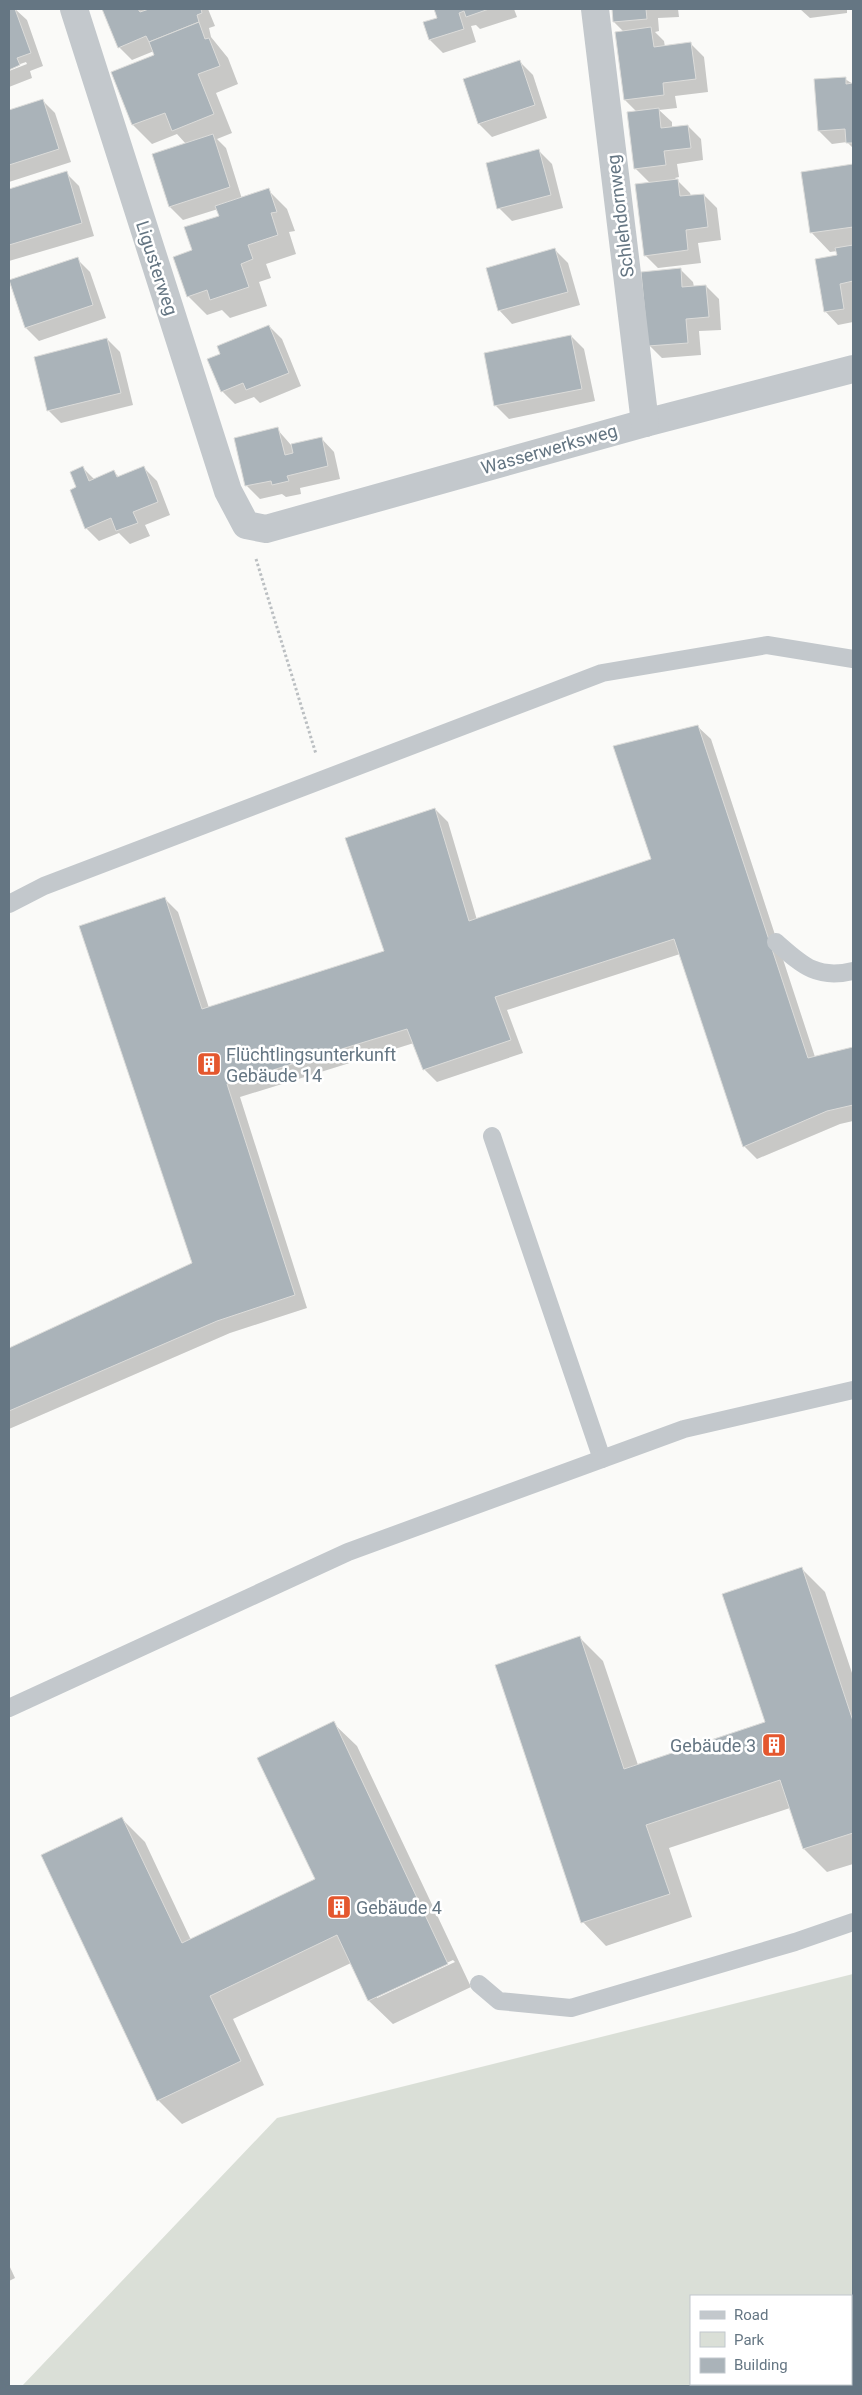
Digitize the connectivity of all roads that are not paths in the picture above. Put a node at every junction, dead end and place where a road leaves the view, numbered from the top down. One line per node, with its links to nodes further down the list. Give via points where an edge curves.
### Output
1 (74, 9): 5 (street, Ligusterweg, via 228,491)
2 (595, 9): 4 (street, Schlehdornweg)
3 (853, 369): 4 (street, Wasserwerksweg)
4 (644, 423): 5 (street, Wasserwerksweg, via 266,529)
5 (246, 525)
6 (853, 659): 7 (lane, via 767,646 602,673 44,886)
7 (9, 904)
8 (776, 942): 9 (lane, via 808,969 842,974)
9 (853, 972)
10 (492, 1136): 12 (lane)
11 (853, 1390): 12 (lane, via 684,1429)
12 (602, 1459): 13 (lane, via 348,1552)
13 (9, 1708)
14 (853, 1922): 15 (lane, via 571,2008 499,2001)
15 (479, 1984)

